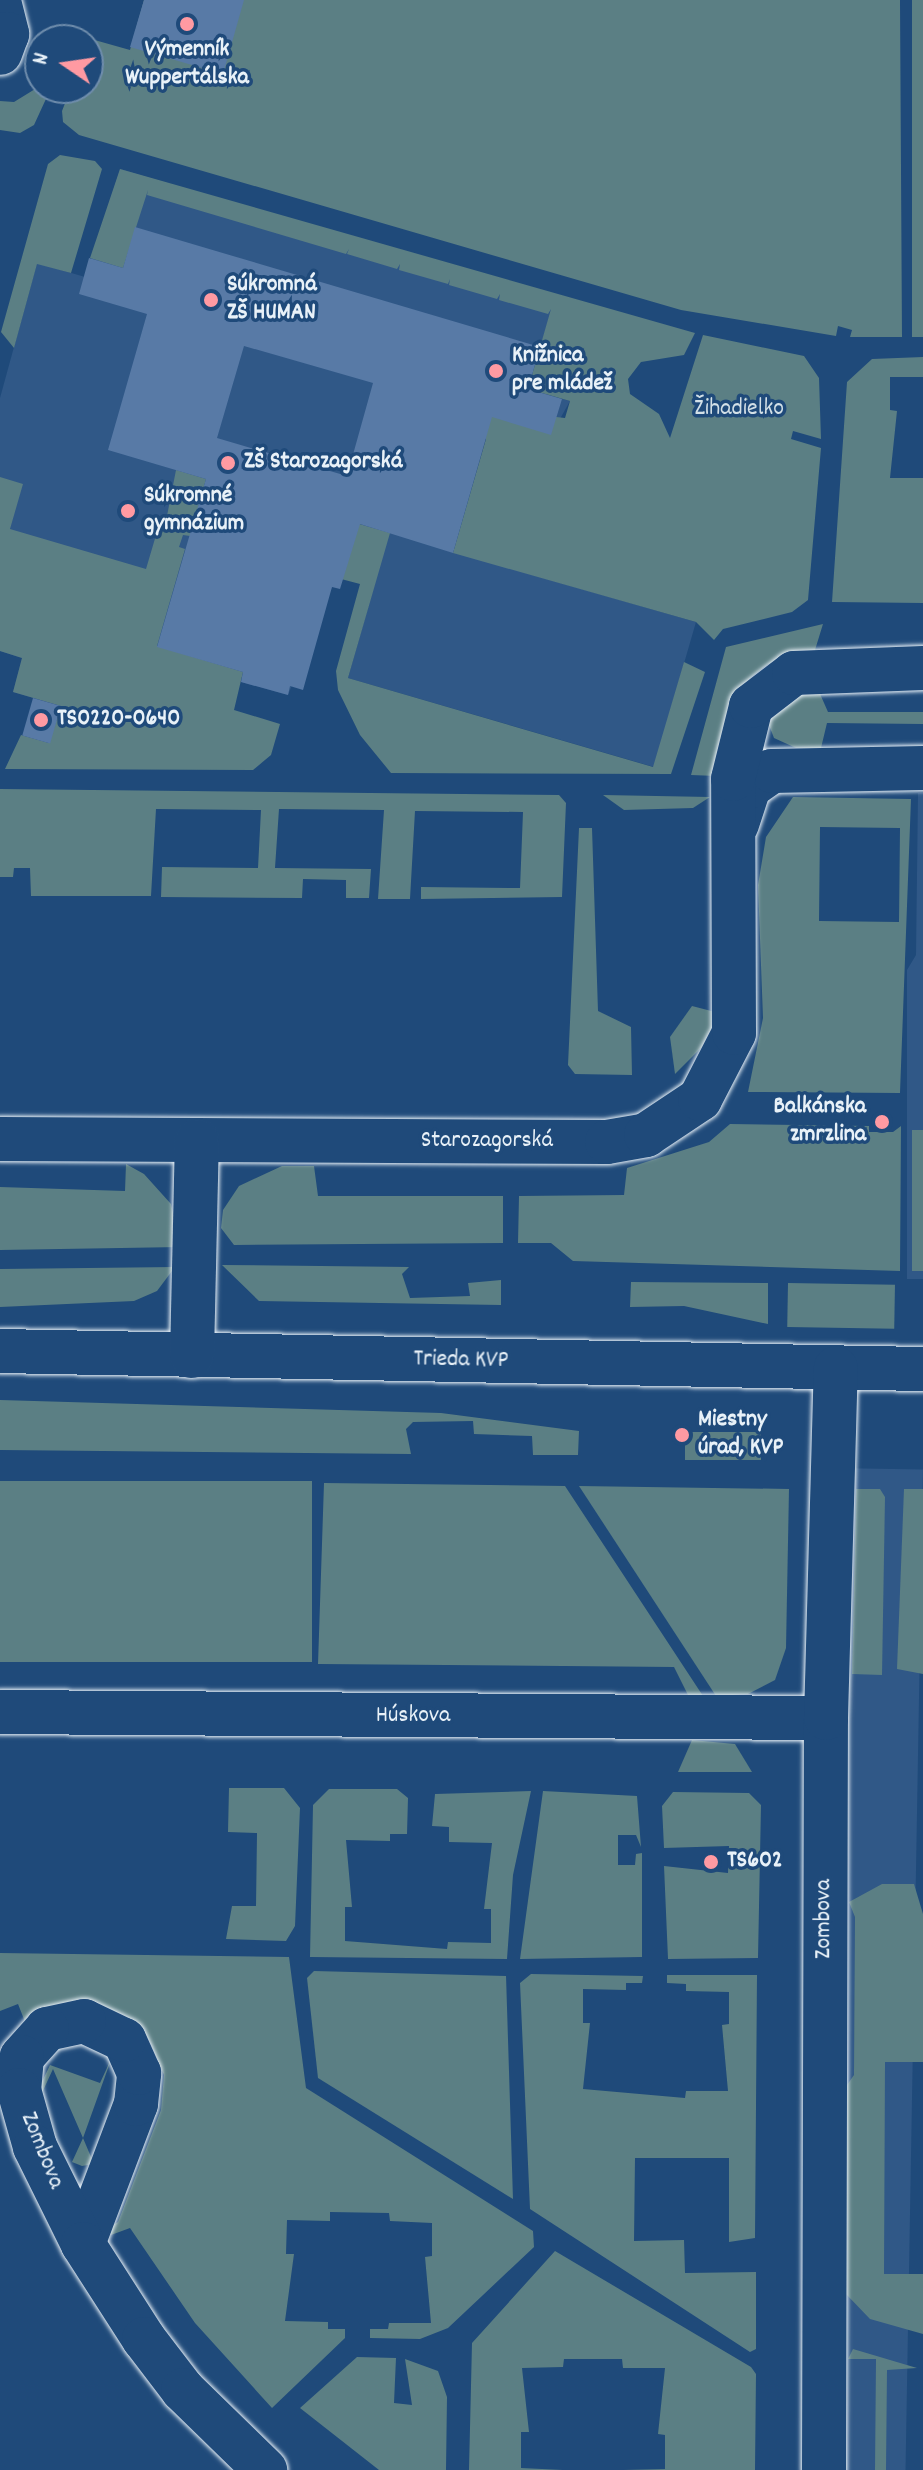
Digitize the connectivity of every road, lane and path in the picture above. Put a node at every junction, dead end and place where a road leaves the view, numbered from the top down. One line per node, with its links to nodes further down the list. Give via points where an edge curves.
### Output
1 (0, 5): 2 (street, via 7,34)
2 (0, 53)
3 (923, 668): 5 (street, Starozagorská, via 813,669 782,677 761,694 736,750)
4 (923, 768): 5 (street, Starozagorská, via 799,767 763,774 744,796)
5 (731, 846): 7 (street, Starozagorská, via 734,1033 716,1079 674,1120 646,1135 607,1142)
6 (0, 1139): 7 (street, Starozagorská)
7 (197, 1141): 9 (street)
8 (0, 1351): 9 (street, Trieda KVP)
9 (192, 1356): 10 (street, Trieda KVP)
10 (836, 1368): 11 (street, Trieda KVP); 13 (street, Zombova)
11 (923, 1369)
12 (0, 1712): 13 (street, Húskova)
13 (826, 1718): 16 (street, Zombova)
14 (83, 2244): 15 (street, via 183,2390)
15 (265, 2470)
16 (824, 2470)

